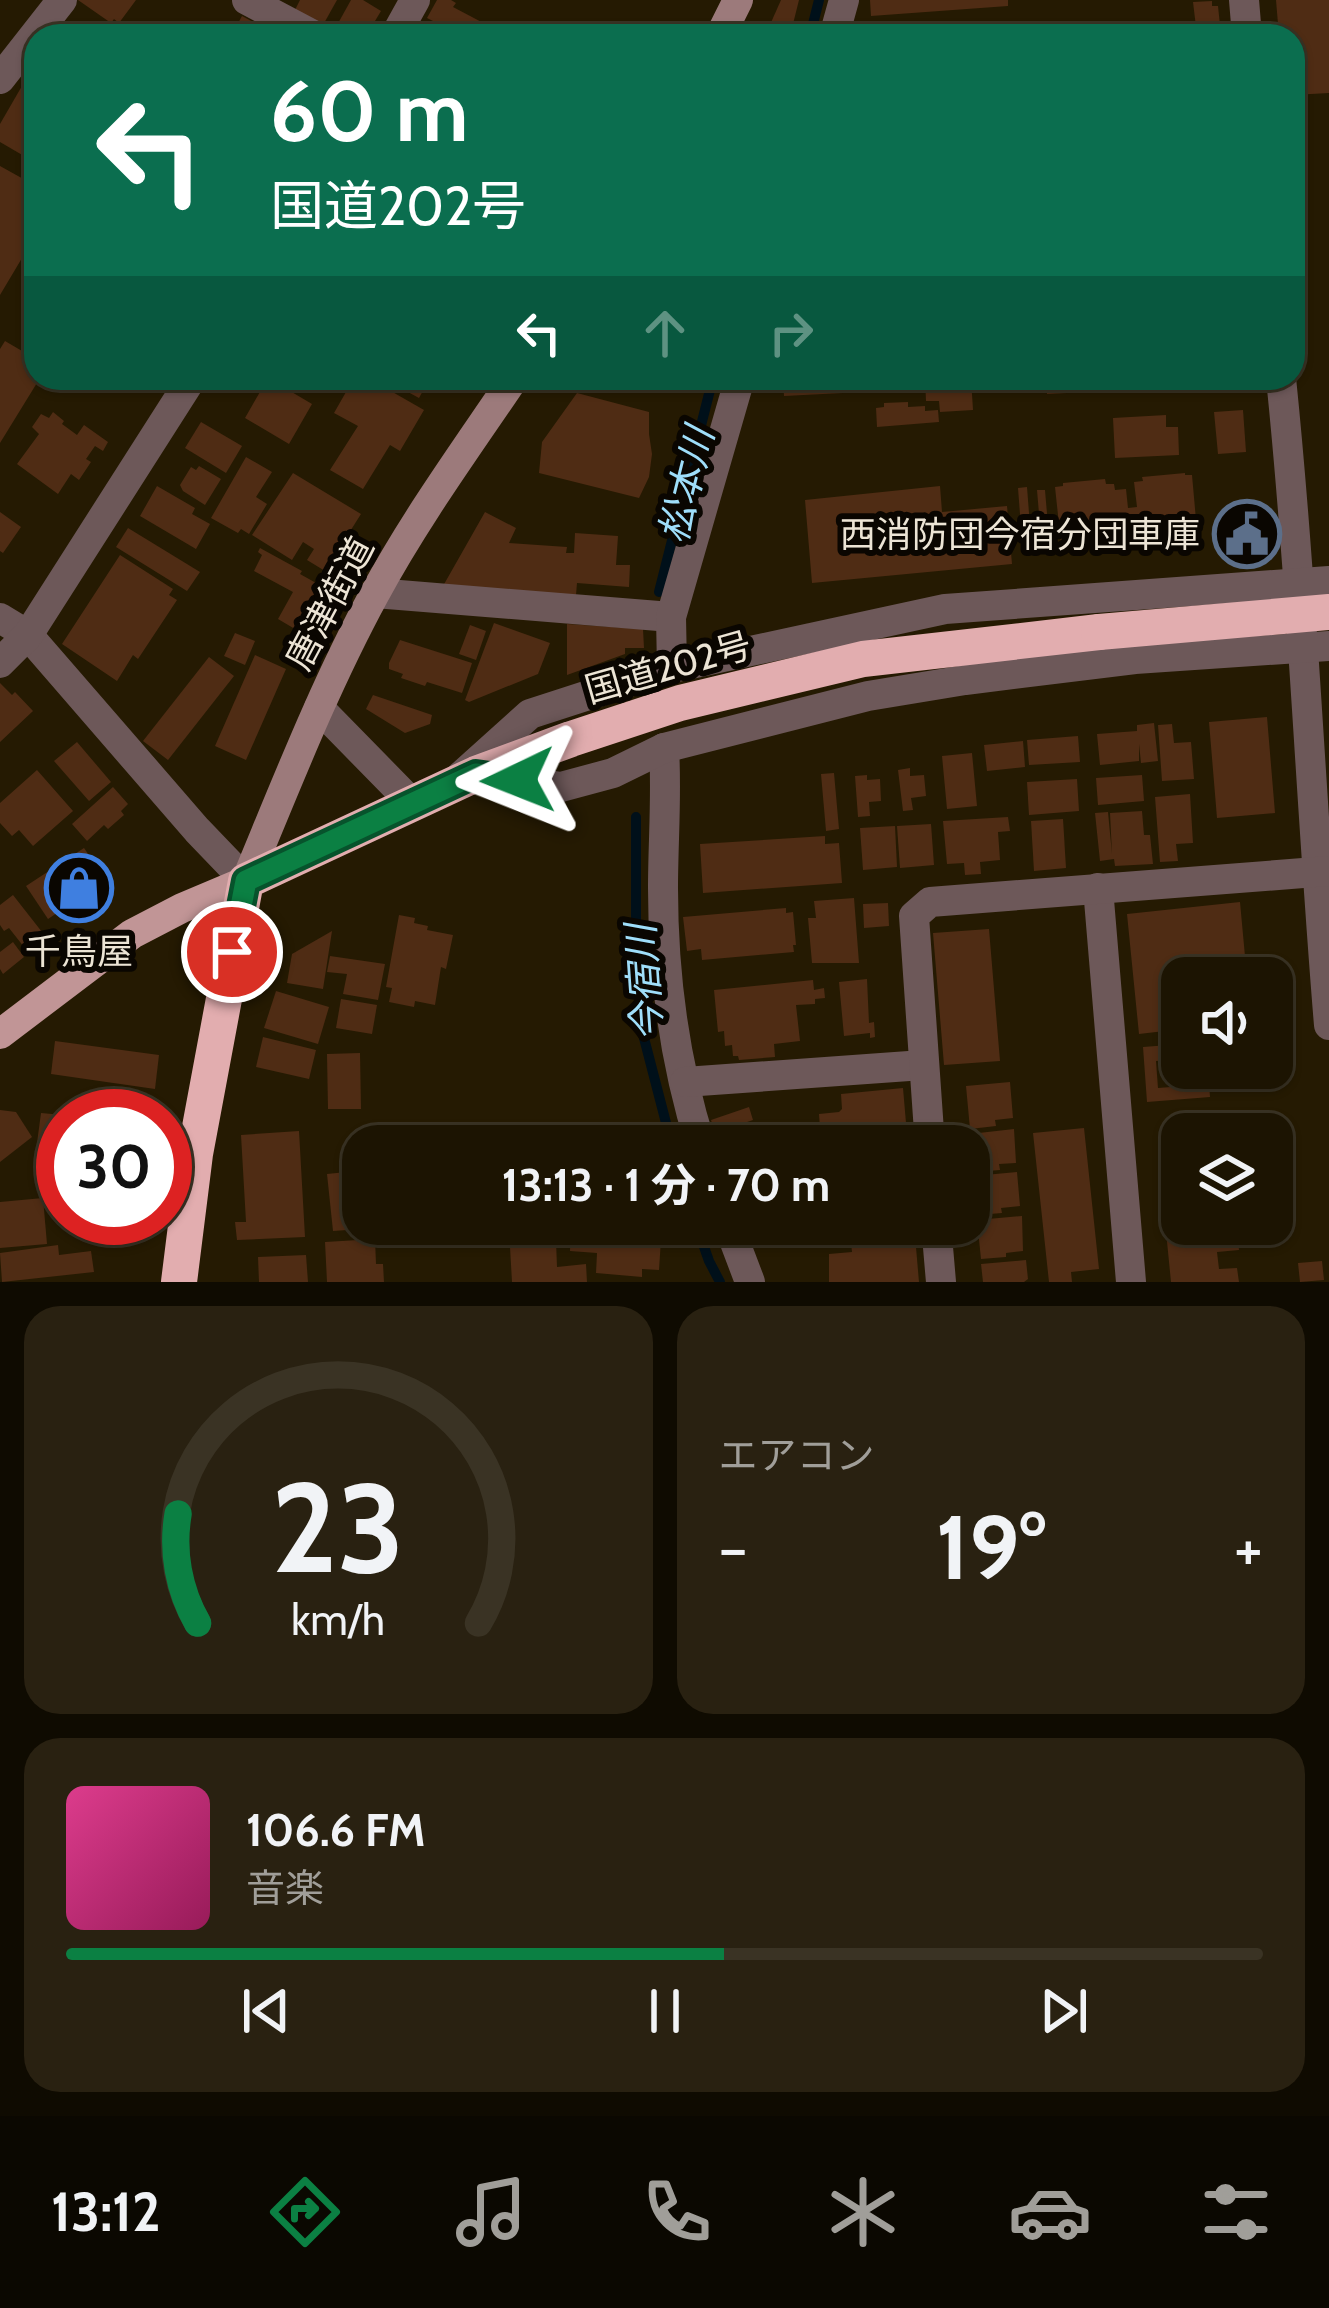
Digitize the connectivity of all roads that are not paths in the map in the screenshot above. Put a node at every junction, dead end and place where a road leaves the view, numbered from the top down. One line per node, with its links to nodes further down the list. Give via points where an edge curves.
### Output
1 (62, 0): 3 (street)
2 (248, 0): 4 (street)
3 (43, 24)
4 (293, 24)
5 (24, 48): 6 (street)
6 (0, 79)
7 (184, 390): 16 (street)
8 (506, 390): 12 (street, 唐津街道)
9 (737, 390): 14 (street)
10 (1283, 390): 11 (street)
11 (1314, 582): 17 (street); 19 (street, via 945,609)
12 (375, 593): 14 (street); 20 (street, 唐津街道)
13 (1329, 613): 22 (highway, 国道202号, bridge, via 863,659 680,703)
14 (671, 617): 19 (street)
15 (0, 618): 16 (street)
16 (28, 635): 18 (street); 24 (street)
17 (1316, 648): 21 (street, via 1135,658 965,680); 23 (street)
18 (0, 663)
19 (672, 668): 22 (street, via 530,714)
20 (319, 708): 22 (street); 24 (street, 唐津街道)
21 (664, 748): 22 (street, via 561,787); 29 (street, via 663,890)
22 (445, 789): 24 (highway, 国道202号)
23 (1323, 871): 25 (street); 26 (street)
24 (246, 881): 27 (main road, via 132,934); 34 (highway)
25 (1098, 888): 28 (street, via 930,902 914,916); 37 (street)
26 (1329, 1025)
27 (0, 1034)
28 (922, 1065): 29 (street); 31 (street)
29 (685, 1082): 30 (street)
30 (696, 1125)
31 (927, 1125)
32 (736, 1245): 35 (street)
33 (938, 1245): 36 (street)
34 (178, 1282)
35 (750, 1282)
36 (941, 1282)
37 (1131, 1282)

